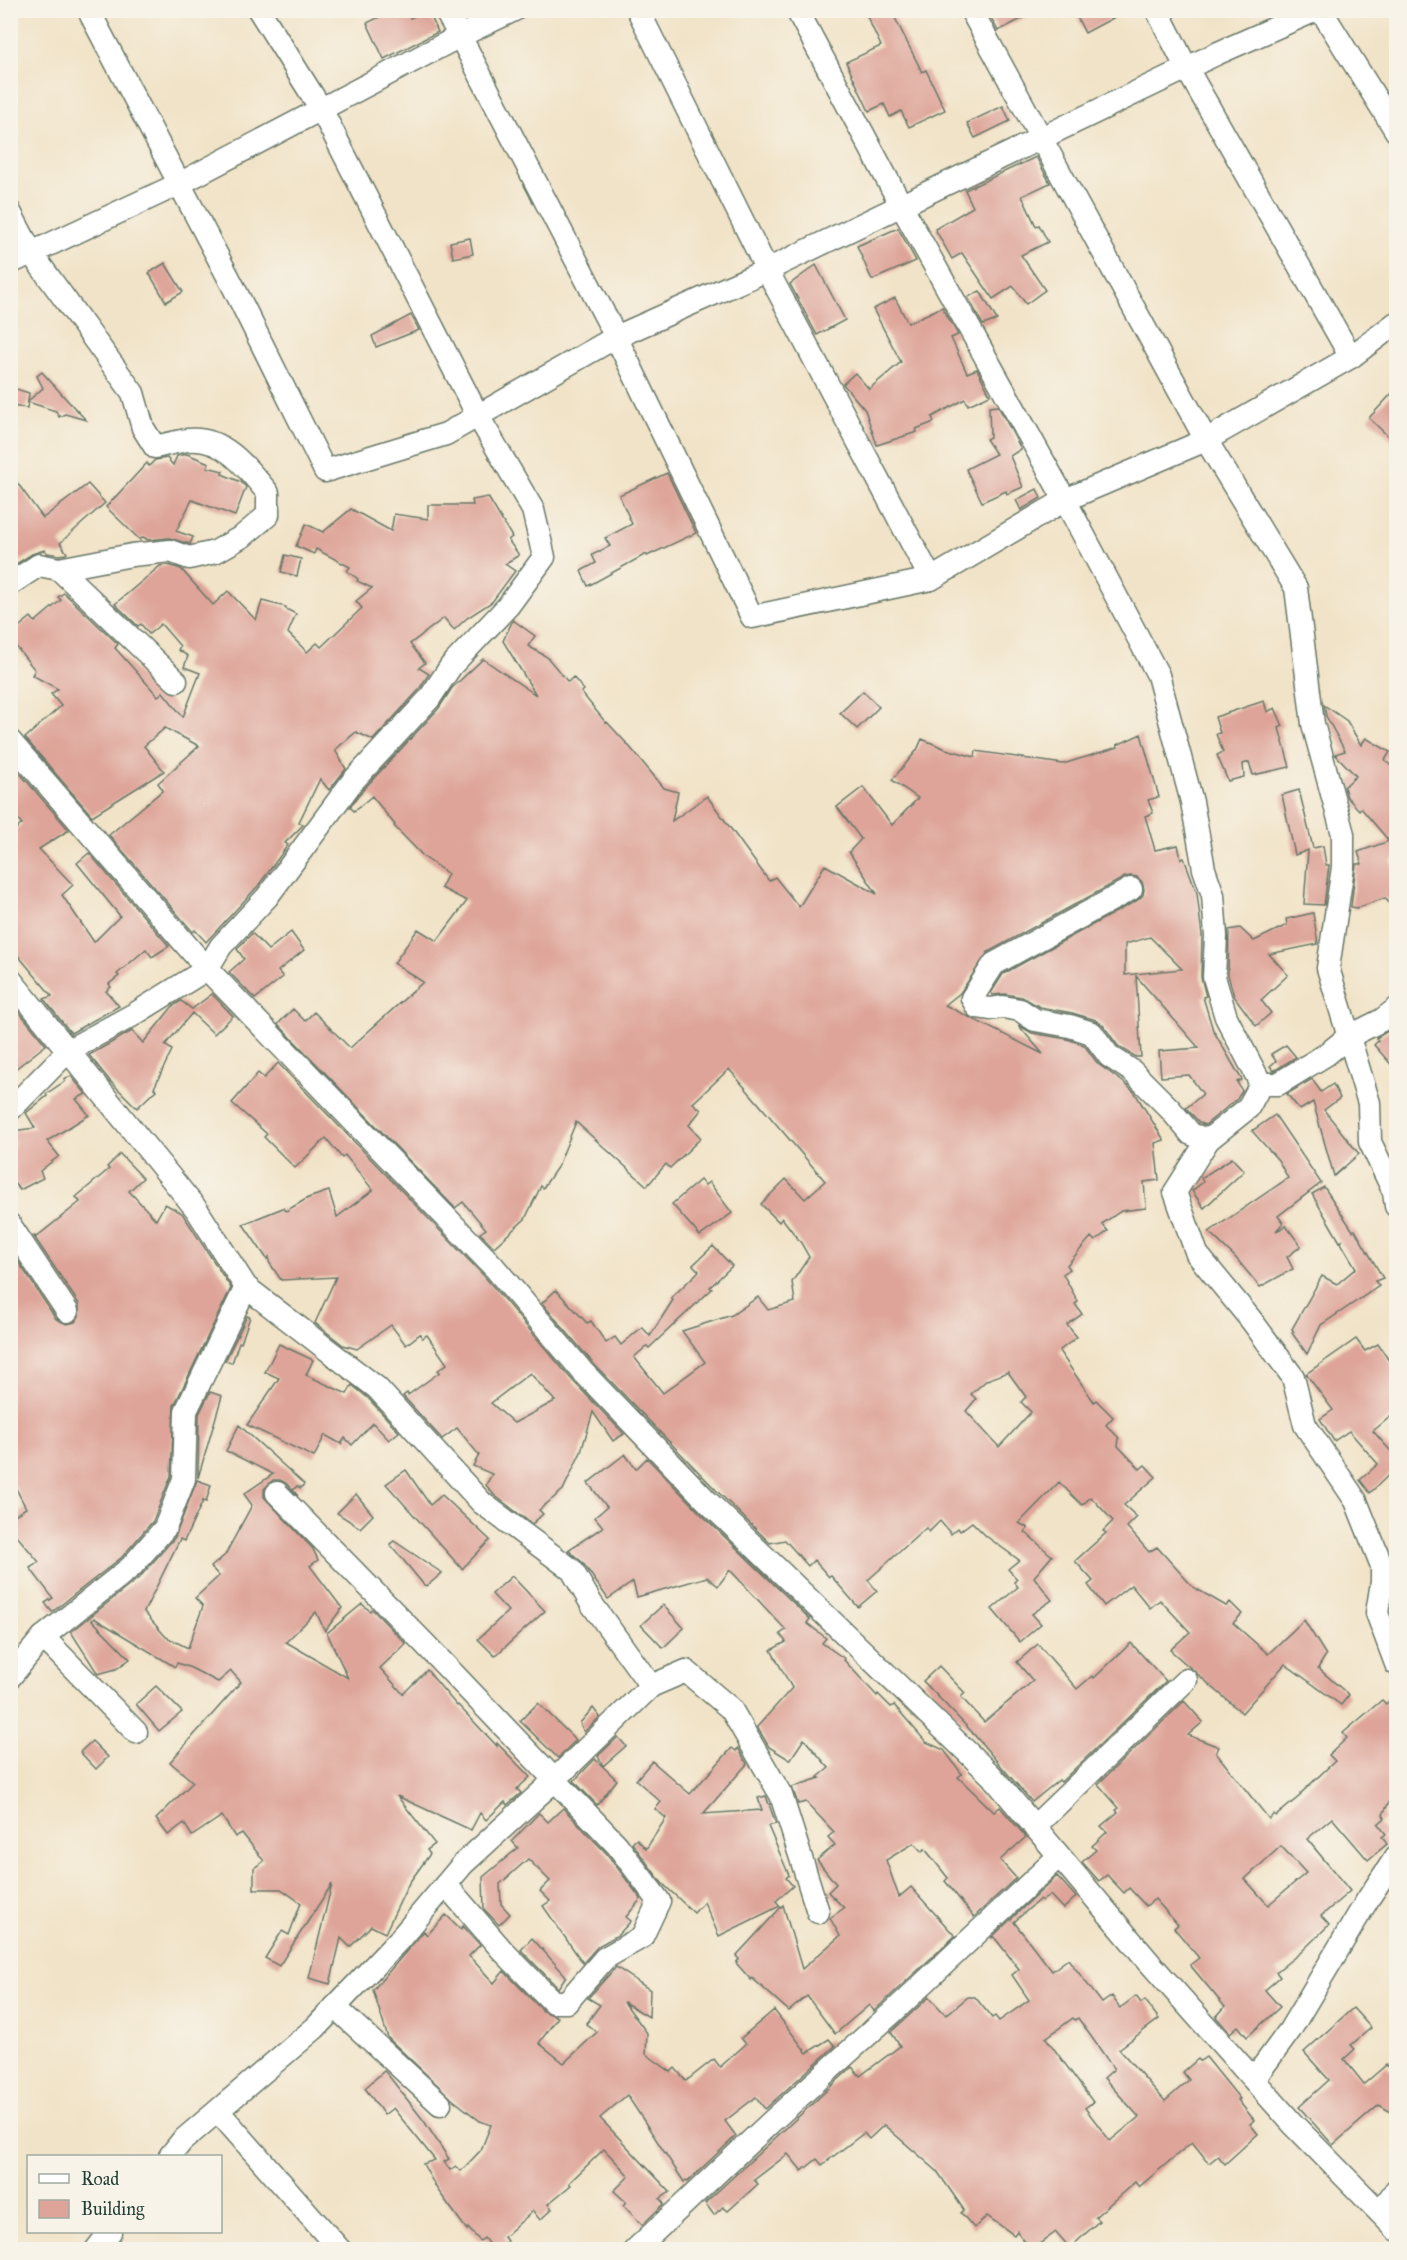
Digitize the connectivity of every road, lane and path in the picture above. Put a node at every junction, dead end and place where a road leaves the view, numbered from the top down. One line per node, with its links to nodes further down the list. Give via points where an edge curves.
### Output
1 (259, 10): 13 (street)
2 (445, 10): 11 (street)
3 (514, 10): 11 (street)
4 (638, 10): 21 (street)
5 (797, 10): 17 (street)
6 (971, 10): 15 (street)
7 (1157, 10): 12 (street)
8 (1316, 10): 12 (street)
9 (1321, 10): 14 (street)
10 (91, 15): 16 (street)
11 (460, 36): 13 (street); 23 (street)
12 (1187, 69): 15 (street); 24 (street)
13 (321, 109): 16 (street); 25 (street)
14 (1396, 131)
15 (1042, 137): 17 (street); 26 (street)
16 (179, 184): 19 (street); 25 (street, via 325,471 446,434)
17 (901, 205): 21 (street); 27 (street)
18 (10, 212): 19 (street)
19 (32, 254): 20 (street); 28 (street, via 133,393 143,428 155,447 189,440 208,441 226,449 268,493 268,515 215,552 189,558 170,551 132,555)
20 (10, 264)
21 (766, 270): 23 (street); 29 (street)
22 (1396, 323): 24 (street)
23 (616, 337): 25 (street); 29 (street, via 752,617)
24 (1351, 357): 26 (street)
25 (478, 416): 34 (street, via 533,510 544,557 508,606 451,666 429,699 352,782 267,897 221,946)
26 (1206, 440): 27 (street); 37 (street, via 1296,588 1313,724 1343,834 1343,867 1328,968)
27 (1065, 500): 29 (street); 39 (street, via 1158,675 1192,802 1204,869 1214,895 1214,977 1226,1017)
28 (58, 569): 30 (street, via 39,565); 31 (street)
29 (931, 579)
30 (10, 584)
31 (176, 681)
32 (10, 741): 34 (street)
33 (1131, 889): 41 (street, via 994,964 972,998 977,1007 1020,1010 1035,1020 1092,1033 1109,1056 1131,1071 1191,1134)
34 (207, 969): 38 (street); 54 (street, via 494,1267 584,1372 699,1493 991,1776)
35 (10, 979): 38 (street)
36 (1396, 1009): 37 (street)
37 (1348, 1037): 39 (street, via 1278,1084); 42 (street, via 1369,1104 1370,1142 1394,1192)
38 (69, 1050): 40 (street); 44 (street, via 197,1210)
39 (1261, 1084): 41 (street, via 1248,1108)
40 (10, 1110)
41 (1208, 1140): 48 (street, via 1175,1192 1197,1254 1293,1377 1305,1425 1356,1501 1382,1566 1377,1613)
42 (1396, 1206)
43 (10, 1225): 45 (street)
44 (246, 1287): 47 (street, via 186,1411 184,1479 165,1528 131,1567); 51 (street, via 377,1388 482,1503 573,1570 591,1603)
45 (68, 1311)
46 (277, 1493): 53 (street)
47 (43, 1637): 49 (street); 52 (street)
48 (1396, 1664)
49 (10, 1677)
50 (1186, 1680): 54 (street)
51 (651, 1686): 53 (street); 58 (street, via 686,1671 731,1708 781,1795)
52 (136, 1732)
53 (555, 1780): 57 (street, via 463,1864); 57 (street, via 617,1845 660,1901 642,1936 605,1958 567,2002 553,2002)
54 (1034, 1827): 55 (street)
55 (1059, 1856): 60 (street); 70 (street)
56 (1396, 1857): 60 (street, via 1290,2030)
57 (446, 1885): 59 (street)
58 (818, 1912)
59 (335, 2007): 61 (street); 62 (street)
60 (1254, 2079): 65 (street)
61 (440, 2104)
62 (218, 2111): 63 (street); 69 (street)
63 (172, 2155)
64 (1396, 2190): 65 (street)
65 (1380, 2212): 66 (street)
66 (1396, 2229)
67 (109, 2233): 68 (street)
68 (96, 2250)
69 (340, 2250)
70 (635, 2250)

